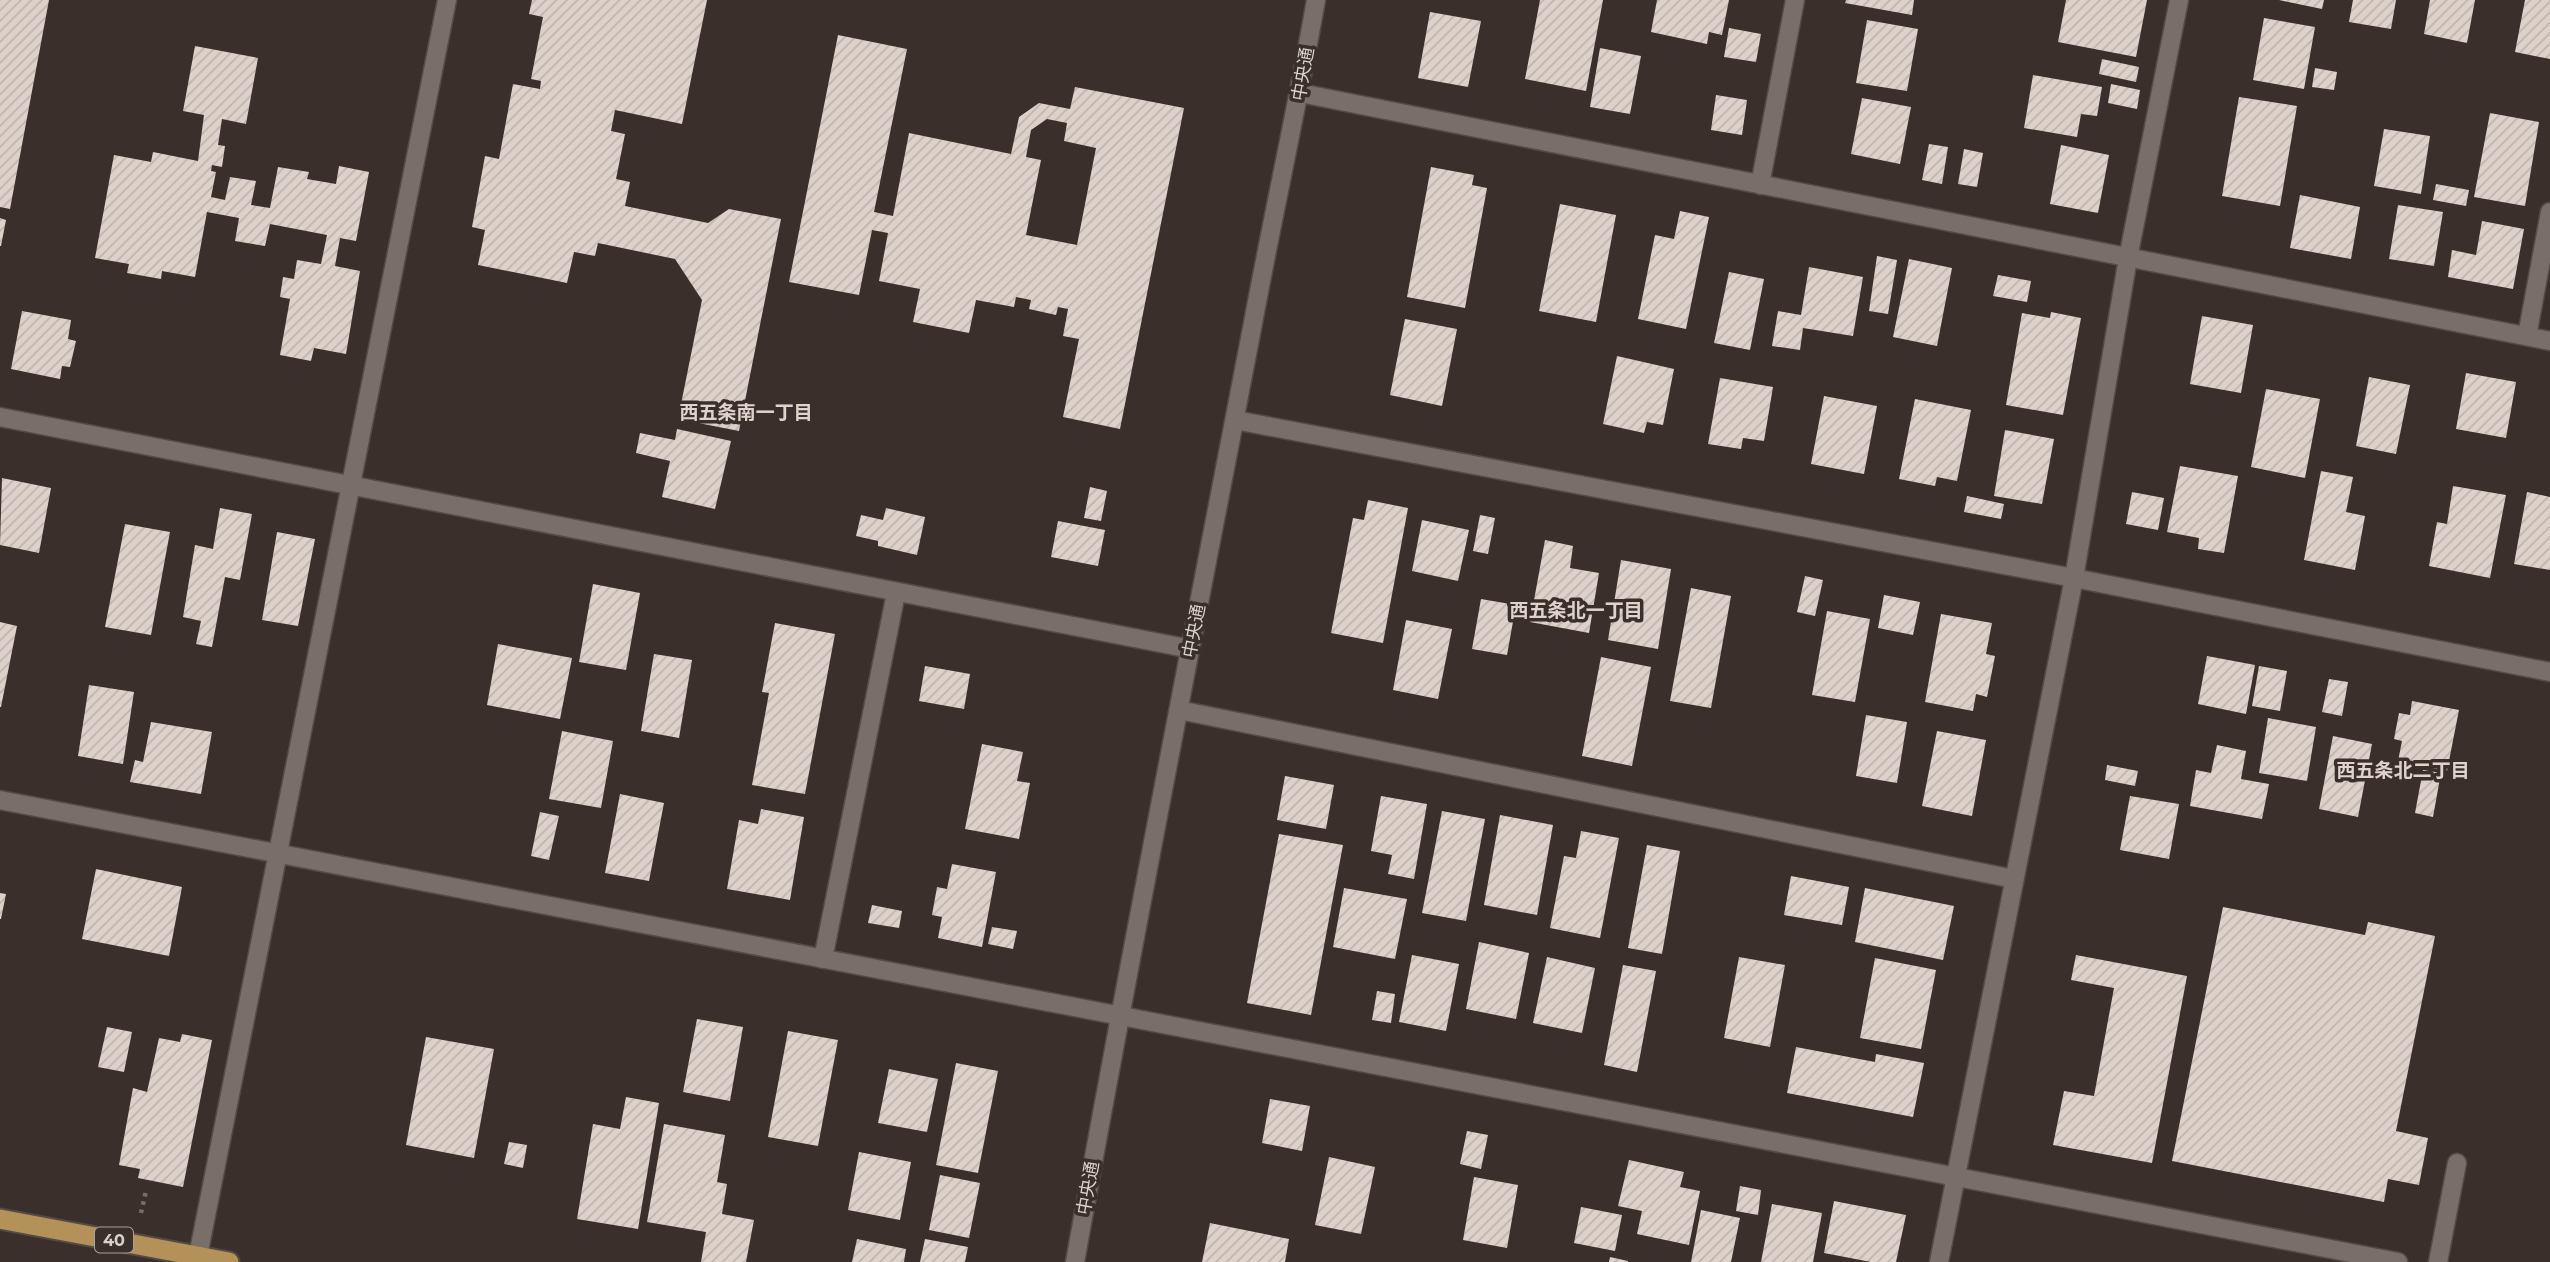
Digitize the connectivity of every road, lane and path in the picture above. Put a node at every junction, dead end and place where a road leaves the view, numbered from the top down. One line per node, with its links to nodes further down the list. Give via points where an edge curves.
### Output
1 (447, 0): 13 (street)
2 (1316, 0): 5 (street, 中央通)
3 (1795, 0): 6 (street)
4 (2179, 0): 8 (street)
5 (1300, 93): 6 (street); 12 (street, 中央通)
6 (1760, 185): 8 (street)
7 (2550, 212): 9 (street)
8 (2128, 258): 9 (street); 14 (street)
9 (2527, 336): 10 (street)
10 (2550, 341)
11 (0, 416): 13 (street)
12 (1235, 420): 14 (street); 16 (street, 中央通)
13 (352, 484): 15 (street); 20 (street)
14 (2074, 578): 17 (street); 21 (street)
15 (896, 593): 16 (street); 22 (street)
16 (1191, 649): 18 (street, 中央通)
17 (2550, 672)
18 (1179, 710): 21 (street); 23 (street, 中央通)
19 (0, 800): 20 (street)
20 (278, 854): 22 (street); 27 (street)
21 (2014, 879): 25 (street)
22 (823, 959): 23 (street)
23 (1119, 1015): 25 (street); 29 (street, 中央通)
24 (2456, 1163): 32 (street)
25 (1955, 1178): 30 (street); 31 (street)
26 (0, 1219): 27 (highway, 40)
27 (198, 1259): 28 (highway, 40)
28 (229, 1262)
29 (1075, 1262)
30 (1939, 1262)
31 (2398, 1262)
32 (2438, 1262)

